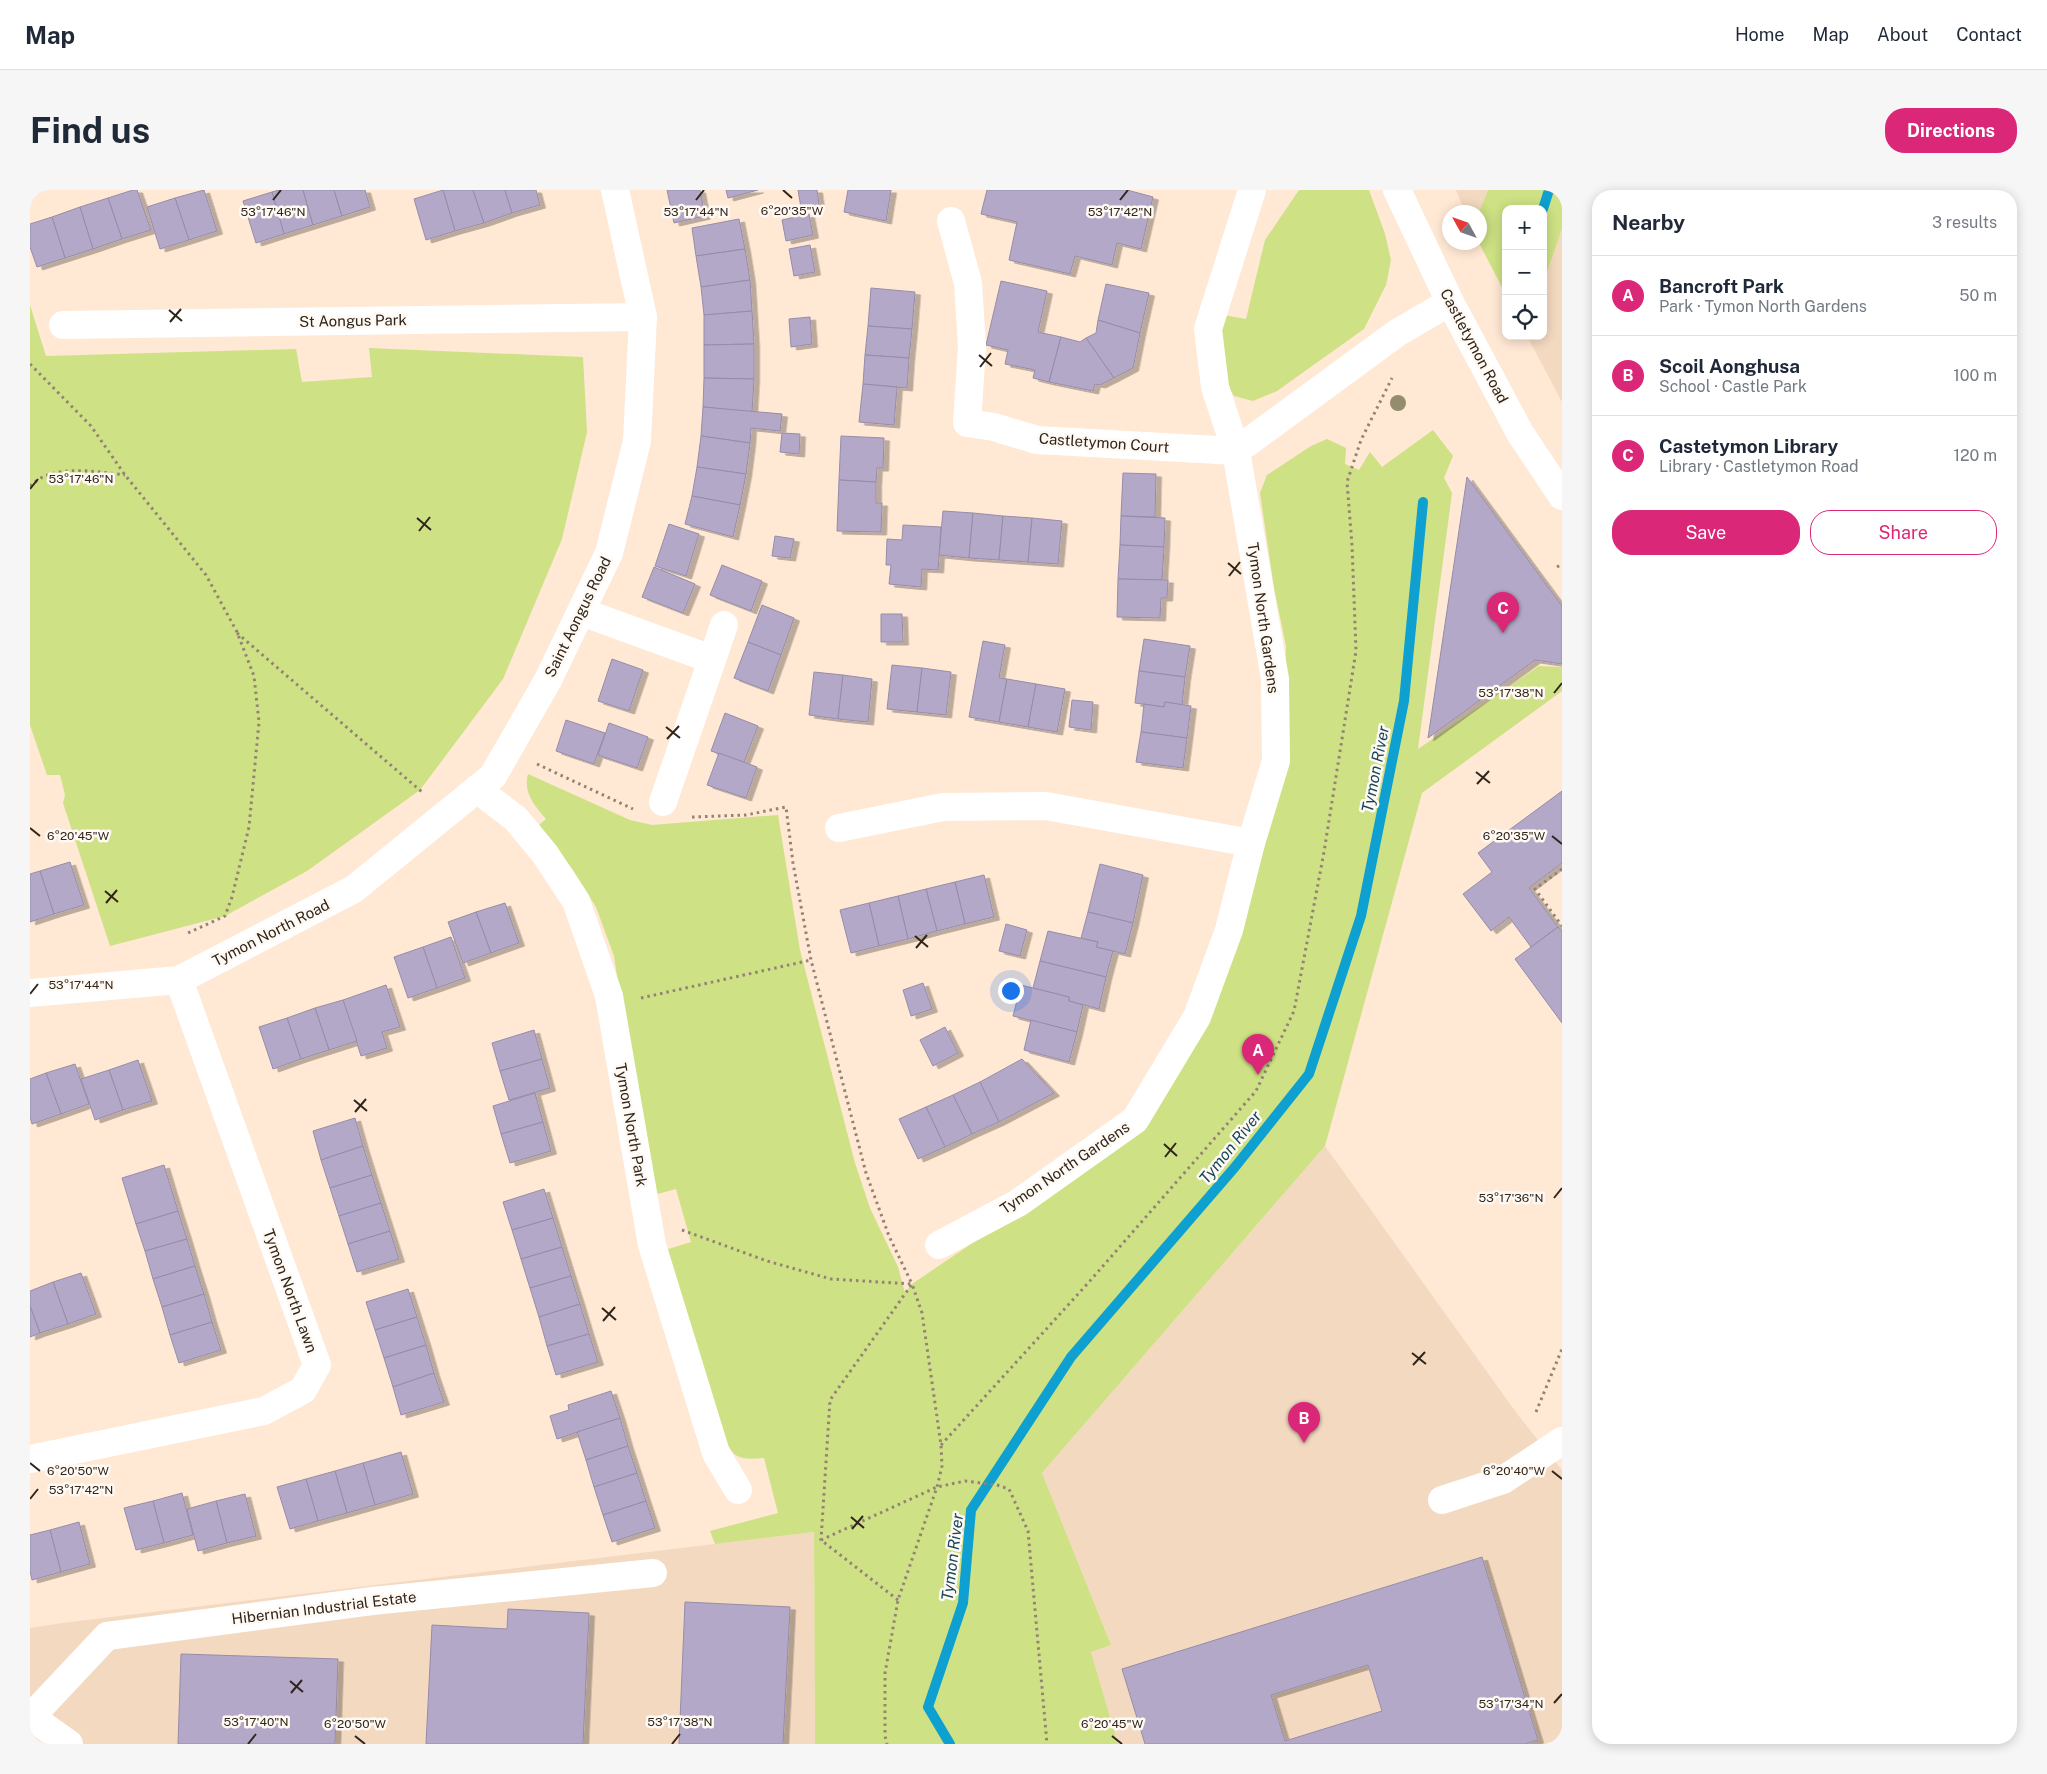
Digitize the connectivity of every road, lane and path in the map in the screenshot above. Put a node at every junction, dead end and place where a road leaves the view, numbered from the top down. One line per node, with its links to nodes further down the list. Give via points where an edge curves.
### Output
1 (616, 190): 6 (street, Saint Aongus Road)
2 (1252, 190): 9 (street, Tymon North Gardens, via 1208,330 1215,387)
3 (1397, 190): 5 (street, Castletymon Road)
4 (951, 222): 9 (street, Castletymon Court, via 968,283 972,346 967,423 1038,440)
5 (1450, 302): 9 (street, via 1396,333); 12 (street, Castletymon Road, via 1520,433)
6 (643, 317): 7 (street, St Aongus Park); 15 (street, Saint Aongus Road, via 636,441 609,553)
7 (63, 325)
8 (30, 364): 10 (path, via 91,426)
9 (1236, 451): 24 (street, Tymon North Gardens, via 1275,679 1276,761)
10 (125, 475): 11 (path, via 72,471 44,476); 17 (path, via 206,575)
11 (30, 486)
12 (1562, 496)
13 (1562, 564): 14 (path)
14 (1557, 567)
15 (582, 612): 18 (street); 19 (street, Saint Aongus Road, via 548,680 493,776)
16 (724, 625): 18 (street)
17 (237, 632): 20 (path); 27 (path, via 254,676 259,722 249,827 225,916)
18 (711, 659): 21 (street)
19 (478, 789): 29 (street, Tymon North Road, via 354,888); 32 (street, Tymon North Park, via 516,819 545,854 576,902 609,996)
20 (425, 795)
21 (663, 802)
22 (786, 807): 28 (path)
23 (839, 828): 24 (street, via 943,807 1046,806)
24 (1251, 842): 33 (street, Tymon North Gardens, via 1229,930 1197,1017 1136,1120 1018,1202)
25 (1562, 869): 26 (path, via 1535,889)
26 (1562, 926)
27 (188, 933)
28 (811, 960): 31 (path); 34 (path, via 866,1173 889,1236)
29 (179, 980): 30 (street, Tymon North Road); 38 (street, Tymon North Lawn, via 317,1365 303,1390 264,1411)
30 (30, 993)
31 (636, 999)
32 (646, 1216): 34 (path, via 767,1261 831,1280); 40 (street, Tymon North Park, via 716,1453)
33 (939, 1245)
34 (912, 1284): 39 (path, via 922,1312 942,1445); 42 (path, via 830,1400)
35 (1562, 1349): 36 (path)
36 (1536, 1412)
37 (1554, 1446): 41 (street, via 1503,1480)
38 (30, 1459)
39 (937, 1487): 42 (path); 44 (path); 48 (path, via 965,1481 1009,1489 1028,1532)
40 (738, 1490)
41 (1442, 1500)
42 (821, 1540): 44 (path)
43 (653, 1573): 45 (street, Hibernian Industrial Estate, via 372,1601 107,1636)
44 (898, 1600): 47 (path, via 885,1673)
45 (30, 1718): 46 (street)
46 (69, 1744)
47 (887, 1744)
48 (1047, 1744)

